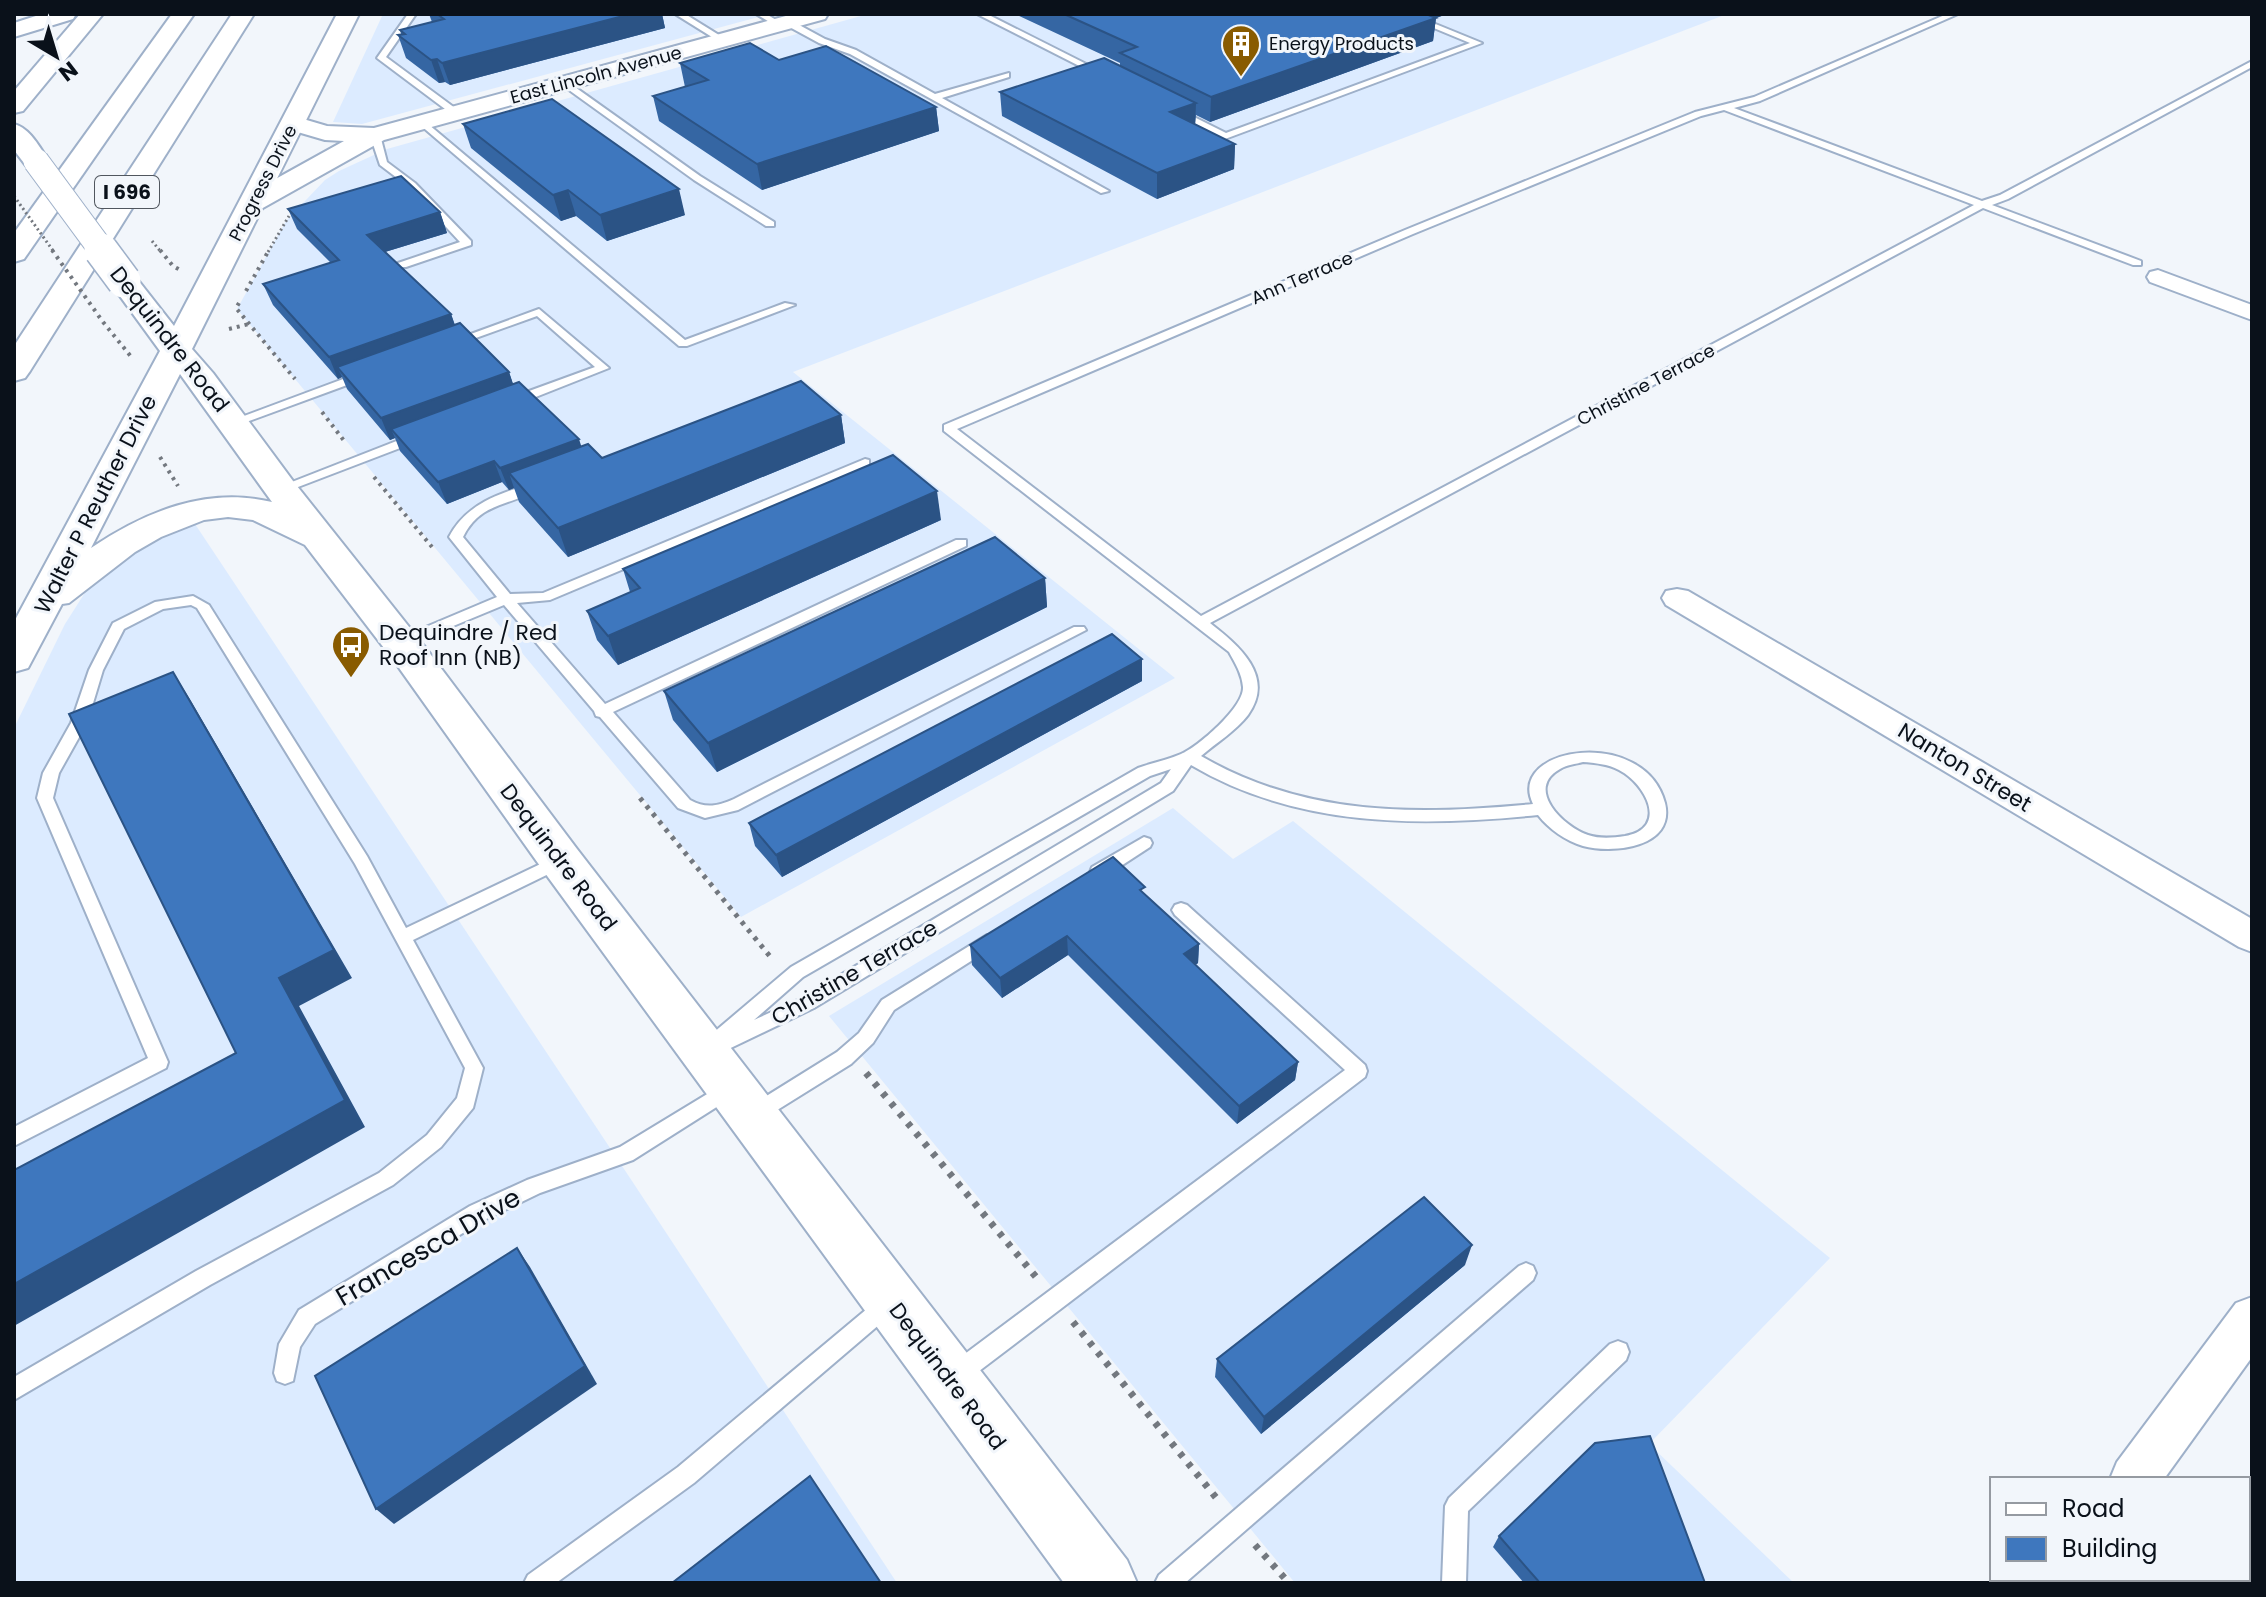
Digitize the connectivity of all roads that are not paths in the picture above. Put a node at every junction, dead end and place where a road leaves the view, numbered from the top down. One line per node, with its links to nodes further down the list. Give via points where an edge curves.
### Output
1 (65, 14): 13 (main road)
2 (92, 14): 20 (main road)
3 (183, 14): 34 (main road, I 696)
4 (243, 14): 43 (main road, I 696)
5 (348, 14): 25 (main road, Progress Drive)
6 (412, 14): 23 (lane, via 381,58)
7 (679, 14): 14 (lane)
8 (817, 14): 12 (street, East Lincoln Avenue)
9 (984, 14): 17 (lane)
10 (1404, 14): 22 (lane, via 1478,43 1225,136)
11 (1954, 14): 21 (lane, Ann Terrace, via 1757,99)
12 (775, 20): 14 (street, East Lincoln Avenue); 19 (lane, via 853,52)
13 (14, 30)
14 (723, 40): 18 (street, East Lincoln Avenue)
15 (2252, 64): 32 (lane, Christine Terrace)
16 (1006, 75): 19 (lane)
17 (1111, 79)
18 (565, 83): 23 (street, East Lincoln Avenue); 33 (lane)
19 (935, 97): 30 (lane)
20 (14, 106)
21 (1724, 107): 32 (lane); 55 (lane, Ann Terrace, via 1409,232 948,428)
22 (1168, 108)
23 (456, 113): 24 (street, East Lincoln Avenue)
24 (422, 122): 27 (street, East Lincoln Avenue); 38 (lane, via 683,344)
25 (293, 123): 27 (street, East Lincoln Avenue, via 325,133); 31 (main road, Progress Drive)
26 (14, 132): 41 (main road, Dequindre Road, bridge)
27 (375, 135): 28 (lane, via 383,163); 31 (street, East Lincoln Avenue)
28 (412, 185): 29 (lane); 36 (lane, via 467,243)
29 (396, 189)
30 (1104, 191)
31 (252, 203): 41 (main road, Progress Drive)
32 (1981, 205): 35 (lane); 55 (lane, Christine Terrace)
33 (770, 224)
34 (14, 253)
35 (2137, 263)
36 (402, 265)
37 (2158, 277): 39 (street)
38 (789, 305)
39 (2252, 313)
40 (438, 348): 44 (lane, via 539,312 603,368)
41 (175, 349): 45 (main road, Dequindre Road); 54 (main road, Walter P Reuther Drive)
42 (381, 369): 45 (lane)
43 (14, 371)
44 (502, 405)
45 (234, 422): 49 (main road, Dequindre Road)
46 (431, 432): 49 (lane)
47 (865, 463): 53 (lane, via 545,597)
48 (549, 482): 53 (lane, via 476,510 461,523 456,537)
49 (280, 489): 50 (main road, Dequindre Road)
50 (318, 539): 54 (main road, via 259,510 195,513 126,541); 57 (main road, Dequindre Road)
51 (961, 543): 59 (lane)
52 (1677, 598): 68 (street, Nanton Street)
53 (506, 599): 57 (lane); 59 (lane)
54 (44, 603): 58 (main road, Walter P Reuther Drive)
55 (1201, 622): 60 (lane, Christine Terrace, via 1234,649 1252,684 1243,713)
56 (1079, 630): 59 (lane, via 714,814 697,813 684,804)
57 (400, 643): 63 (main road, Dequindre Road)
58 (14, 659)
59 (601, 712)
60 (1190, 757): 61 (lane, via 1234,784 1326,809 1465,817); 69 (lane, Christine Terrace, via 1167,787 808,1003); 69 (lane, Christine Terrace, via 1144,772 788,978)
61 (1540, 809): 61 (lane, via 1565,833 1612,844 1638,839 1650,830 1659,806 1653,790 1624,765 1583,756 1548,767 1538,779)
62 (1144, 843): 64 (lane)
63 (561, 861): 67 (lane); 69 (main road, Dequindre Road)
64 (1077, 886)
65 (1181, 910): 76 (lane, via 1358,1071)
66 (1009, 928): 69 (lane, via 888,1005 866,1038 812,1080)
67 (403, 937): 70 (lane, via 202,605 179,600 137,615 118,626 79,723 51,773 45,798 159,1062); 77 (lane, via 474,1068 466,1102 434,1141 386,1179)
68 (2252, 937)
69 (730, 1084): 72 (main road, Dequindre Road); 75 (lane, Francesca Drive, via 626,1154 534,1186 477,1213 307,1317 290,1344)
70 (14, 1137)
71 (1526, 1273): 81 (lane)
72 (892, 1302): 76 (main road, Dequindre Road); 79 (lane, via 686,1475)
73 (2252, 1319): 78 (street)
74 (1618, 1352): 82 (lane, via 1457,1506)
75 (285, 1373)
76 (950, 1379): 80 (main road, Dequindre Road)
77 (14, 1389)
78 (2135, 1477)
79 (536, 1583)
80 (1104, 1583)
81 (1167, 1583)
82 (1454, 1583)

